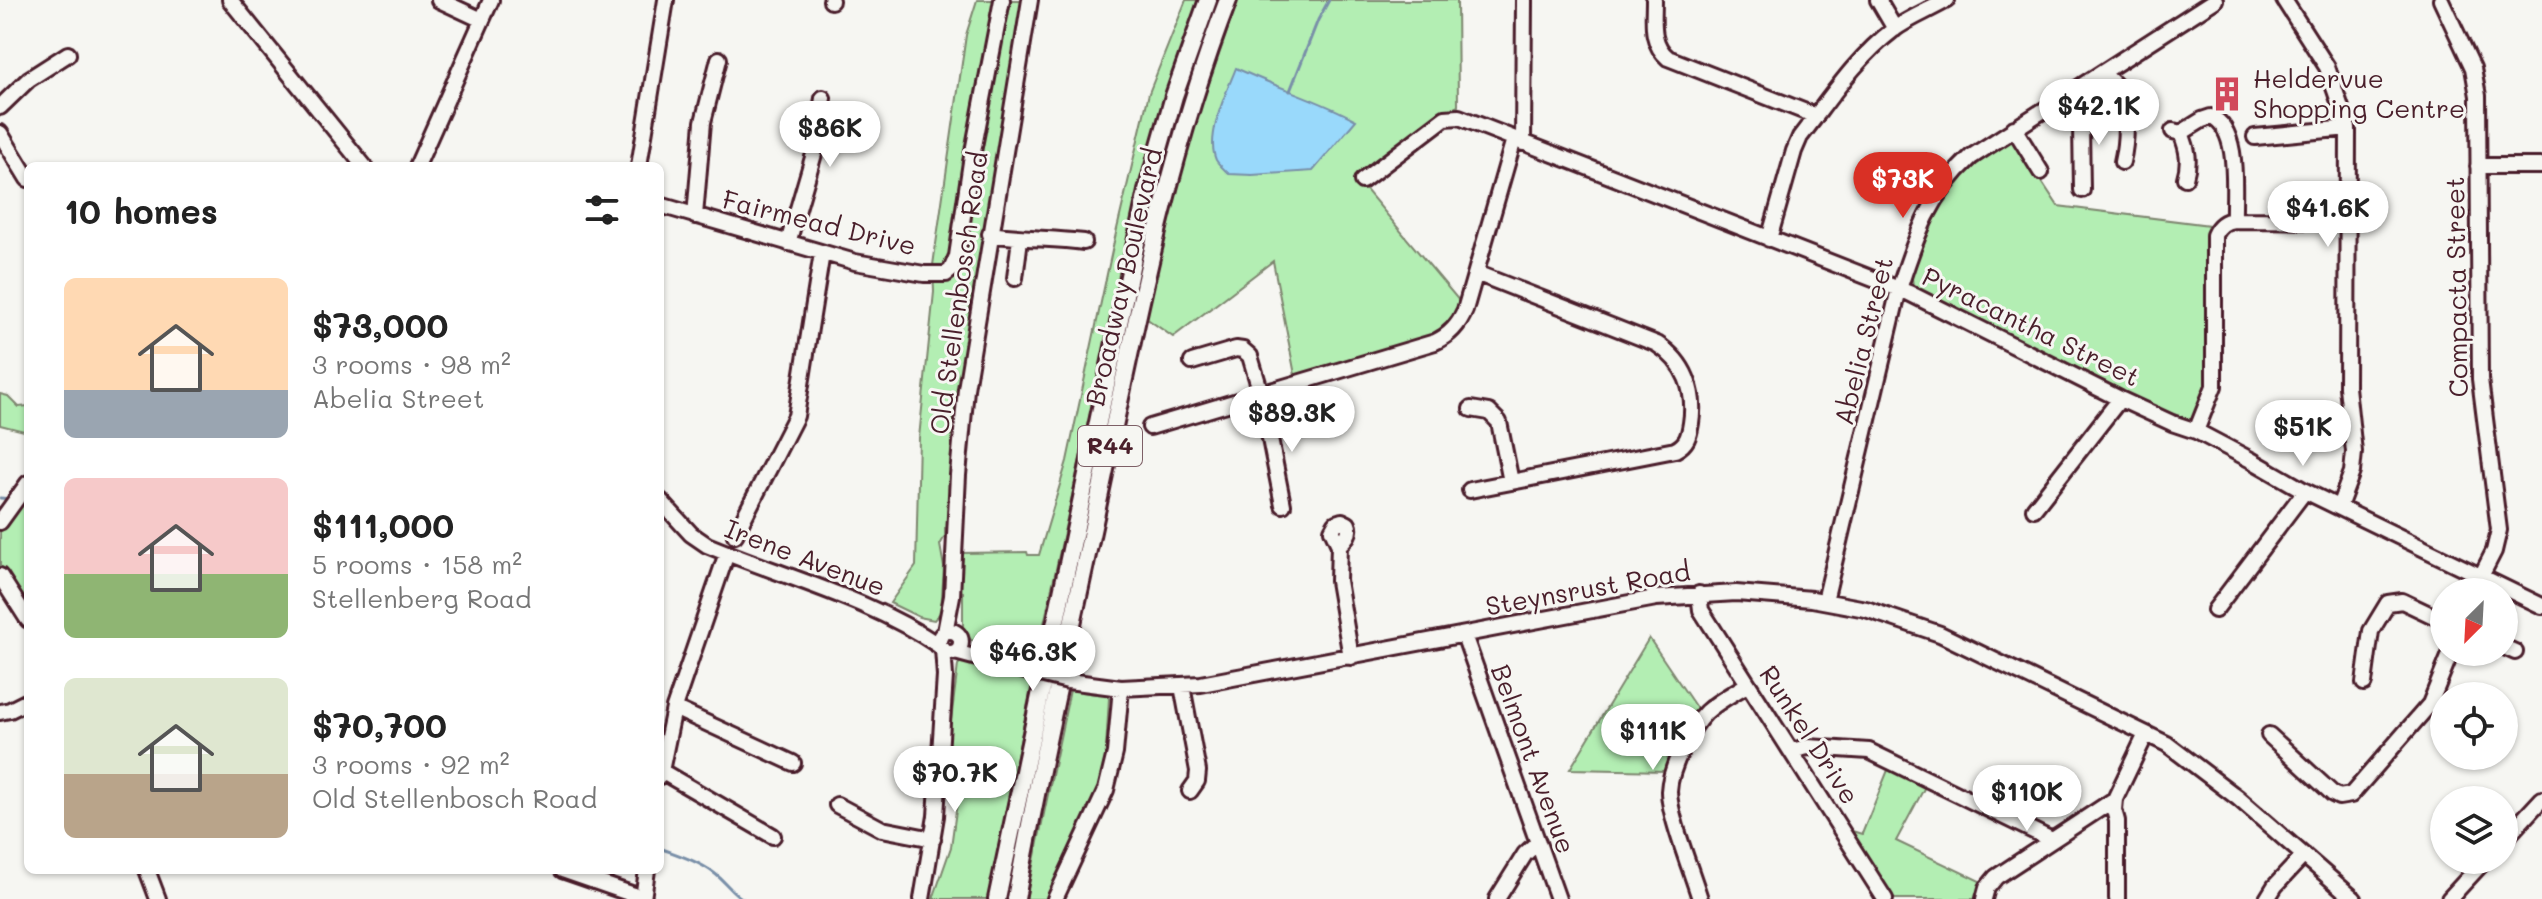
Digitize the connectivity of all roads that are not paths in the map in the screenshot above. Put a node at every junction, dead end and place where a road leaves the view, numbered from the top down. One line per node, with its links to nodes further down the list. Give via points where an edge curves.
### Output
1 (230, 0): 32 (street)
2 (439, 0): 16 (street)
3 (491, 0): 16 (street)
4 (666, 0): 34 (street)
5 (1002, 0): 30 (street)
6 (1030, 0): 31 (street, Old Stellenbosch Road)
7 (1208, 0): 120 (main road, Broadway Boulevard / R44, via 1147,191)
8 (1228, 0): 121 (main road, Broadway Boulevard / R44, via 1169,182 1138,312)
9 (1524, 0): 29 (street)
10 (1654, 0): 24 (street, via 1655,39 1668,58)
11 (1878, 0): 17 (street)
12 (1947, 0): 17 (street)
13 (2284, 0): 26 (street, via 2327,67)
14 (2441, 0): 36 (street, Compacta Street, via 2473,68)
15 (2210, 2): 20 (street, Abelia Street)
16 (482, 20): 33 (street)
17 (1895, 29): 24 (street, via 1856,64)
18 (68, 54): 23 (street, via 29,79)
19 (719, 59): 44 (street, via 703,122)
20 (2102, 73): 21 (street, Abelia Street); 35 (street, via 2116,87 2122,104 2127,134)
21 (2064, 97): 25 (street, Abelia Street); 42 (street, via 2081,125)
22 (823, 98): 51 (street, via 814,154)
23 (0, 107)
24 (1816, 116): 49 (street, via 1794,151)
25 (2014, 128): 39 (street, via 2034,148); 55 (street, Abelia Street, via 1971,157 1937,195)
26 (2348, 128): 28 (street); 46 (street)
27 (0, 133): 38 (street)
28 (2255, 137)
29 (1519, 141): 41 (street, Pyracantha Street, via 1450,116); 49 (street, Pyracantha Street); 53 (street)
30 (976, 142): 31 (street); 52 (street, Fairmead Drive, via 951,270 939,276)
31 (1005, 147): 47 (street, Old Stellenbosch Road)
32 (361, 162)
33 (419, 162)
34 (640, 162)
35 (2122, 162)
36 (2478, 166): 37 (street); 75 (street, Compacta Street, via 2480,379 2499,530)
37 (2542, 166)
38 (24, 172)
39 (2041, 172)
40 (2185, 178): 45 (street, via 2188,152 2177,132 2215,118 2231,144)
41 (1362, 181)
42 (2082, 190)
43 (664, 206): 44 (street, Fairmead Drive)
44 (695, 216): 51 (street, Fairmead Drive)
45 (2234, 220): 46 (street); 61 (street, via 2220,225 2214,235 2214,386)
46 (2347, 221): 67 (street, via 2347,387 2354,452)
47 (990, 234): 48 (street); 85 (street, Old Stellenbosch Road, via 958,475)
48 (1020, 239): 50 (street); 54 (street)
49 (1769, 239): 55 (street, Pyracantha Street)
50 (1084, 242)
51 (788, 243): 52 (street, Fairmead Drive)
52 (822, 253): 71 (street, via 796,416)
53 (1476, 273): 57 (street, via 1462,318 1442,339); 62 (street, via 1657,344 1675,359 1692,391 1690,433 1675,450)
54 (1015, 278)
55 (1899, 289): 58 (street, Pyracantha Street); 77 (street, Abelia Street)
56 (1192, 362): 57 (street, via 1243,350 1250,356)
57 (1261, 393): 60 (street); 66 (street)
58 (2120, 399): 61 (street, Pyracantha Street); 68 (street)
59 (1471, 409): 62 (street, via 1489,412 1499,422)
60 (1150, 427)
61 (2196, 431): 65 (street, Pyracantha Street)
62 (1511, 482): 64 (street)
63 (24, 489): 70 (street)
64 (1470, 490)
65 (2305, 491): 67 (street, Pyracantha Street); 79 (street)
66 (1283, 505)
67 (2339, 507): 75 (street, Pyracantha Street)
68 (2034, 509)
69 (664, 512): 73 (street, Irene Avenue, via 697,539)
70 (0, 522)
71 (735, 535)
72 (1339, 545): 86 (street, via 1338,581)
73 (727, 553): 82 (street, Irene Avenue); 94 (street)
74 (0, 576): 80 (street)
75 (2480, 576): 78 (street, Pyracantha Street)
76 (1699, 594): 77 (street, Steynsrust Road); 83 (street, Steynsrust Road); 89 (street, Runkel Drive, via 1701,610)
77 (1825, 601): 97 (street, Steynsrust Road, via 1940,634)
78 (2542, 606)
79 (2215, 610)
80 (24, 614)
81 (2430, 614): 88 (street, via 2402,601 2388,603 2371,631)
82 (907, 624): 84 (street, Irene Avenue); 85 (street, Irene Avenue)
83 (1464, 635): 86 (street, Steynsrust Road); 111 (street, Belmont Avenue)
84 (926, 637): 85 (street, Irene Avenue); 92 (street, via 938,660)
85 (950, 640): 91 (street, Steynsrust Road, bridge, via 1007,666); 92 (street, Old Stellenbosch Road); 96 (street, Old Stellenbosch Road)
86 (1351, 657): 90 (street, Steynsrust Road)
87 (2445, 666): 98 (street, via 2430,704 2351,795 2333,794)
88 (2364, 683)
89 (1748, 684): 99 (street, Runkel Drive); 125 (street, via 1698,722 1671,779 1670,804)
90 (1182, 686): 91 (street, Steynsrust Road); 103 (street, via 1198,771)
91 (1113, 687): 122 (street, via 1115,753 1106,790)
92 (943, 698): 96 (street, Old Stellenbosch Road)
93 (24, 703): 95 (street)
94 (674, 708): 100 (street); 101 (street)
95 (0, 712)
96 (943, 721): 109 (street, Old Stellenbosch Road)
97 (2146, 734): 104 (street); 112 (street, Steynsrust Road, via 2206,773)
98 (2269, 735)
99 (1791, 751): 110 (street, via 1808,747 1880,754); 126 (street, Runkel Drive)
100 (664, 754)
101 (793, 763)
102 (664, 775): 108 (street)
103 (1190, 791)
104 (2115, 799): 110 (street); 128 (street)
105 (2542, 799): 107 (street)
106 (837, 805): 109 (street, via 882,829)
107 (2518, 825)
108 (773, 836)
109 (933, 839): 119 (street, Old Stellenbosch Road)
110 (2052, 840): 127 (street, via 1996,877)
111 (1538, 842): 123 (street); 124 (street, Belmont Avenue)
112 (2304, 855): 129 (street); 130 (street, Steynsrust Road)
113 (149, 874): 117 (street)
114 (573, 874): 118 (street)
115 (646, 874): 118 (street)
116 (2472, 874): 131 (street)
117 (158, 899)
118 (643, 899)
119 (922, 899)
120 (997, 899)
121 (1016, 899)
122 (1055, 899)
123 (1497, 899)
124 (1558, 899)
125 (1700, 899)
126 (1885, 899)
127 (1984, 899)
128 (2117, 899)
129 (2267, 899)
130 (2354, 899)
131 (2449, 899)

